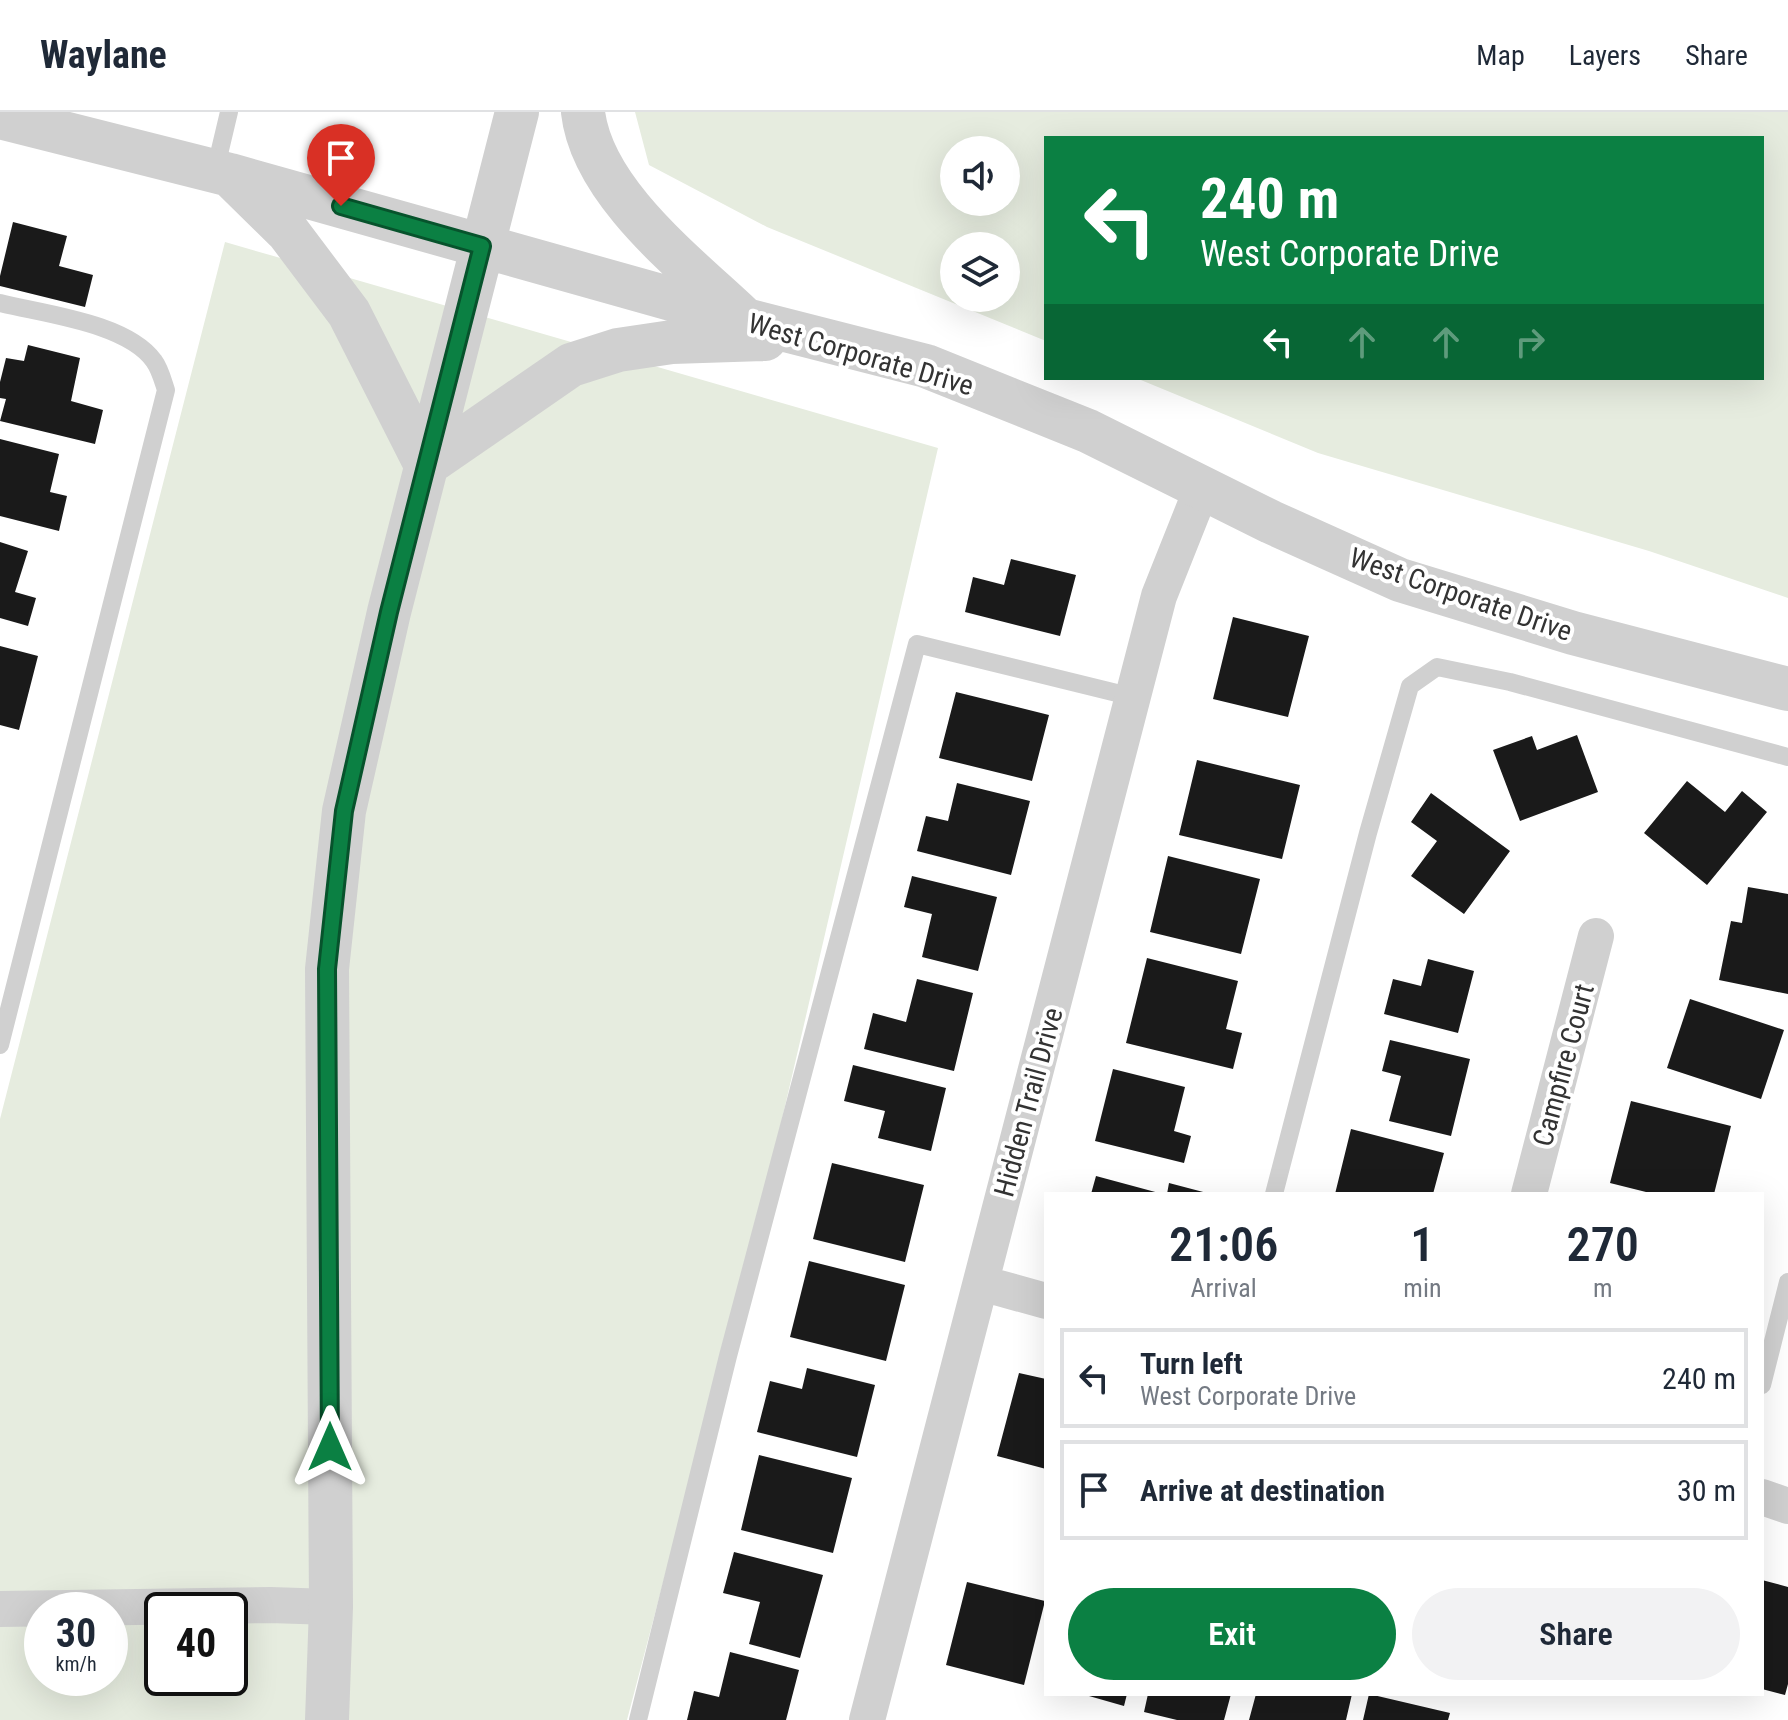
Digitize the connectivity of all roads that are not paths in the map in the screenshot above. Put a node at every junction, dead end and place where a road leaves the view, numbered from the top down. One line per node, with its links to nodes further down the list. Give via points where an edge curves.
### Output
1 (229, 112): 5 (lane)
2 (517, 112): 6 (street)
3 (583, 112): 8 (street, via 599,163 626,202)
4 (0, 117): 5 (street, West Corporate Drive)
5 (223, 173): 6 (street, West Corporate Drive); 10 (street, via 288,232 349,313)
6 (482, 246): 8 (street, West Corporate Drive); 10 (street)
7 (0, 303): 16 (lane, via 118,333 155,362 166,390)
8 (746, 320): 9 (street, West Corporate Drive)
9 (812, 337): 10 (street, via 672,342 618,350 571,365); 11 (street, West Corporate Drive, via 926,366 1088,431)
10 (426, 465): 25 (street, via 344,811 327,969)
11 (1202, 488): 12 (street, West Corporate Drive, via 1400,580 1573,633); 13 (street, Hidden Trail Drive, via 1159,596)
12 (1788, 689)
13 (1133, 697): 20 (street, Hidden Trail Drive); 28 (lane, via 917,644 728,1356)
14 (1788, 757): 17 (lane, via 1437,667 1410,686)
15 (1596, 936): 18 (street, Campfire Court)
16 (0, 1045)
17 (1275, 1192)
18 (1530, 1192)
19 (1788, 1282): 22 (lane)
20 (981, 1283): 21 (street); 29 (street, Hidden Trail Drive)
21 (1044, 1300)
22 (1764, 1377)
23 (1764, 1498): 24 (street)
24 (1788, 1506)
25 (331, 1607): 26 (street); 27 (street)
26 (0, 1609)
27 (327, 1720)
28 (638, 1720)
29 (867, 1720)

